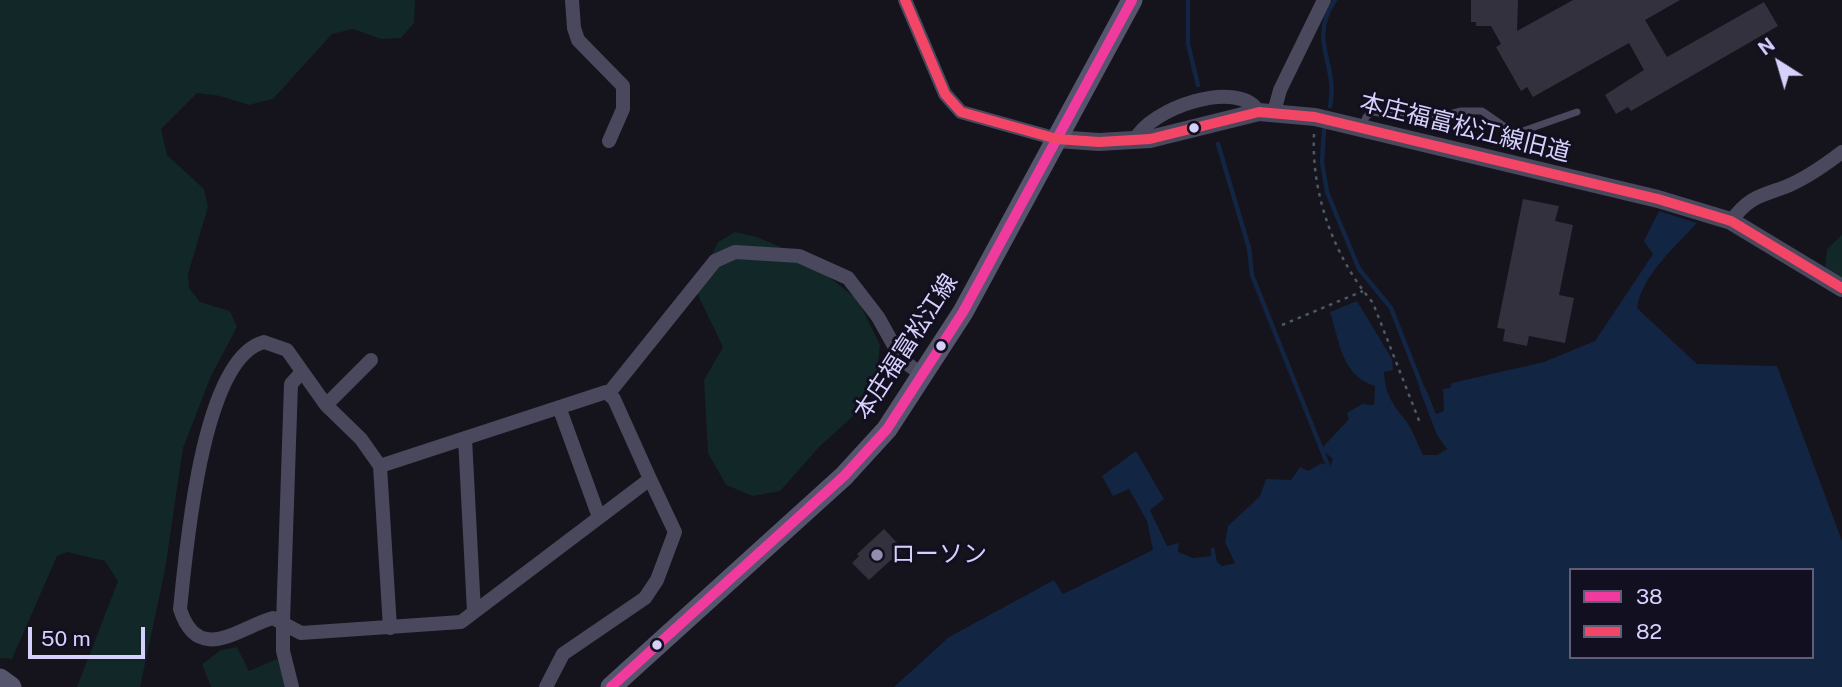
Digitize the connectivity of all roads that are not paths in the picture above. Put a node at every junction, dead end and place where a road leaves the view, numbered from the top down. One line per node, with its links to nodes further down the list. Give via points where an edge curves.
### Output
1 (572, 0): 10 (street, via 578,40 623,86 623,109)
2 (905, 0): 8 (street, via 945,94 961,112)
3 (1132, 0): 8 (main road, 本庄福富松江線)
4 (1324, 0): 6 (street)
5 (1577, 111): 7 (lane, via 1520,132 1482,111 1426,120 1372,112)
6 (1267, 112): 7 (street, 本庄福富松江線旧道); 9 (street, 本庄福富松江線旧道); 9 (street, via 1243,99 1199,100 1151,122)
7 (1362, 128): 12 (street, 本庄福富松江線旧道)
8 (1056, 139): 9 (street, 本庄福富松江線旧道); 16 (main road, 本庄福富松江線)
9 (1135, 140)
10 (609, 141)
11 (1842, 152): 12 (street, via 1785,187 1743,205)
12 (1731, 221): 13 (street, 本庄福富松江線旧道)
13 (1842, 288)
14 (371, 360): 18 (street)
15 (301, 373): 18 (street); 25 (street, via 291,384); 25 (street, via 287,350 264,342 246,351 223,389 200,452 180,609 184,622 196,633 214,640 273,618)
16 (924, 376): 17 (street, via 902,360 878,317 848,278 799,256 735,252 715,261); 31 (main road, 本庄福富松江線, via 887,429 844,476)
17 (609, 393): 19 (street); 22 (street)
18 (326, 405): 21 (street, via 361,439)
19 (559, 407): 20 (street); 23 (street)
20 (465, 438): 21 (street); 24 (street)
21 (380, 466): 26 (street)
22 (650, 479): 23 (street); 30 (street, via 675,532 657,580 645,598 563,654)
23 (599, 517): 24 (street)
24 (474, 612): 26 (street, via 446,626)
25 (283, 622): 26 (street, via 301,633); 29 (street, via 283,651)
26 (390, 628)
27 (0, 679): 28 (main road)
28 (12, 687)
29 (292, 687)
30 (546, 687)
31 (611, 687)

